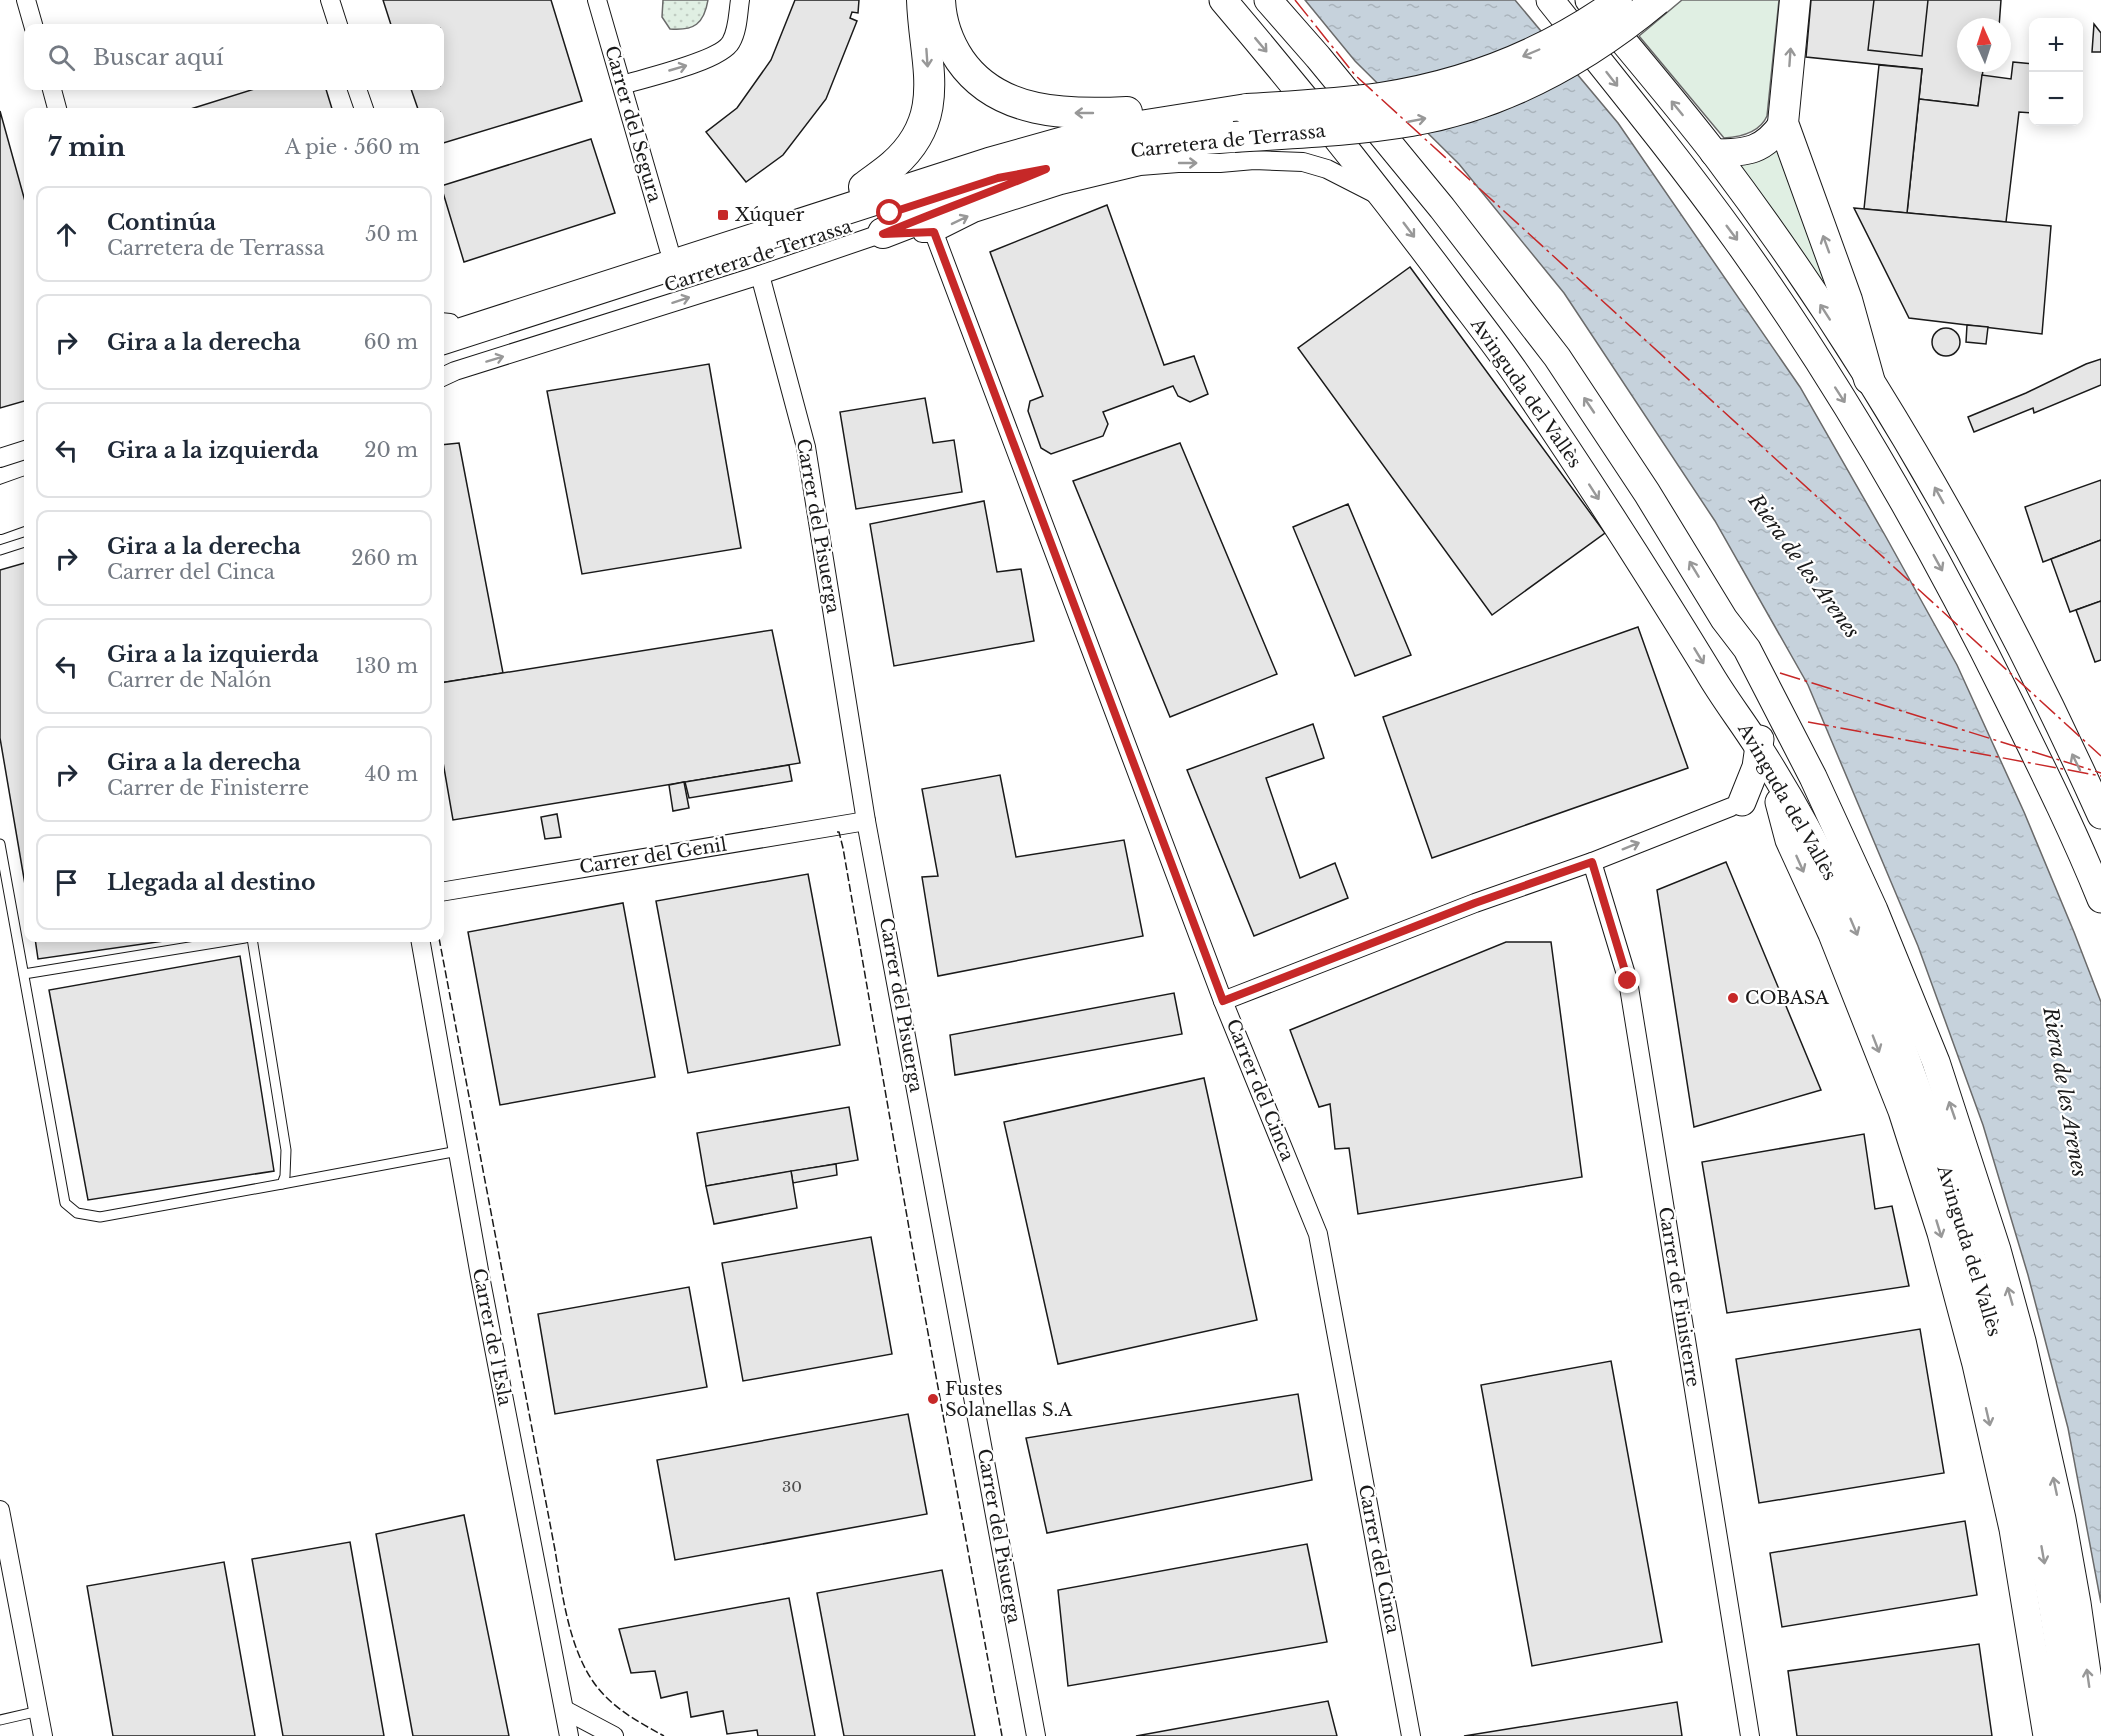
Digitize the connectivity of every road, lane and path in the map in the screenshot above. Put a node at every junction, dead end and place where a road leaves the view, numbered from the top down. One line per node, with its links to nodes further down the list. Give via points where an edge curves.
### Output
1 (26, 0): 13 (street)
2 (330, 0): 14 (street)
3 (597, 0): 15 (street, Carrer del Segura)
4 (740, 0): 15 (street, one-way to 4, via 720,53 731,43)
5 (922, 0): 25 (main road, one-way to 25, via 930,90 925,122 905,153)
6 (940, 0): 20 (main road, one-way to 6, via 1200,107 1074,113 1038,109 1005,99 963,65 947,37)
7 (1223, 0): 26 (main road, Avinguda del Vallès, one-way to 26)
8 (1268, 0): 46 (main road, Avinguda del Vallès, one-way to 8, via 1557,357 1442,208)
9 (1550, 0): 55 (main road, one-way to 55, via 1736,239 1876,453 1983,648)
10 (1657, 0): 24 (main road, Carretera de Terrassa, one-way to 10, bridge, via 1129,149 1349,129 1436,116 1480,104 1579,57)
11 (1795, 0): 21 (main road, one-way to 11)
12 (1612, 1): 20 (main road, Carretera de Terrassa, one-way to 20, bridge, via 1594,20 1545,47 1443,85 1379,98); 23 (main road, one-way to 12)
13 (33, 24)
14 (338, 24)
15 (622, 85): 29 (street, Carrer del Segura)
16 (52, 90): 18 (street)
17 (357, 90): 19 (street)
18 (57, 108)
19 (364, 108)
20 (1247, 110): 22 (main road, Carretera de Terrassa, via 1138,125)
21 (1783, 123): 23 (main road, via 1773,138 1756,148); 35 (main road, one-way to 21, via 1847,300)
22 (1064, 141): 25 (main road, via 992,150); 32 (main road, Carretera de Terrassa)
23 (1714, 153): 35 (main road, one-way to 23, via 1816,297)
24 (1046, 169): 28 (main road); 33 (main road, Carretera de Terrassa, via 998,178)
25 (864, 187): 29 (main road)
26 (1385, 198): 27 (street, one-way to 26, via 975,213 1061,185 1140,166 1178,163 1303,162 1327,169); 47 (main road, Avinguda del Vallès, one-way to 47, via 1519,377)
27 (934, 232): 28 (street); 60 (street, Carrer del Cinca)
28 (883, 234): 30 (street)
29 (669, 249): 31 (main road)
30 (760, 275): 34 (street, one-way to 30); 51 (street, Carrer del Pisuerga, via 806,447)
31 (444, 327)
32 (444, 327)
33 (444, 370)
34 (444, 370)
35 (1869, 380): 50 (main road, one-way to 35, via 1989,585)
36 (24, 450): 37 (street)
37 (0, 458)
38 (24, 472): 39 (main road)
39 (0, 481)
40 (24, 492): 41 (main road)
41 (0, 501)
42 (24, 516): 43 (street)
43 (0, 525)
44 (24, 542): 45 (lane)
45 (0, 550)
46 (1724, 619): 47 (main road, via 1733,653 1757,710); 75 (main road, Avinguda del Vallès, one-way to 46, via 2077,1603 2044,1435 2022,1341 1968,1157 1907,989 1843,842 1747,649)
47 (1759, 748): 48 (main road, via 1756,767); 49 (main road, Avinguda del Vallès)
48 (1737, 805): 49 (main road); 53 (street, one-way to 48)
49 (1790, 814): 73 (main road, one-way to 73, via 1789,840 1832,934 1897,1100 1941,1233 1976,1364 2013,1529); 74 (main road, Avinguda del Vallès, one-way to 74, via 1835,885 1887,1008 1964,1228 2023,1452 2053,1610)
50 (2101, 815)
51 (866, 821): 54 (street, Carrer del Genil); 70 (street, Carrer del Pisuerga)
52 (0, 844): 59 (lane)
53 (1592, 862): 60 (street); 72 (street, Carrer de Finisterre, via 1628,981)
54 (444, 891)
55 (2101, 899)
56 (220, 942): 59 (lane)
57 (253, 942): 62 (lane, via 286,1150)
58 (421, 942): 61 (street, Carrer de l'Esla)
59 (24, 974): 62 (lane, via 66,1203 77,1213 100,1217)
60 (1223, 1001): 71 (street, Carrer del Cinca, via 1318,1234)
61 (458, 1151): 62 (lane); 64 (street, Carrer de l'Esla)
62 (282, 1184)
63 (0, 1510): 65 (street)
64 (565, 1710): 68 (street, Carrer de l'Esla); 69 (street)
65 (39, 1711): 66 (lane); 67 (street)
66 (0, 1720)
67 (44, 1736)
68 (569, 1736)
69 (614, 1736)
70 (1036, 1736)
71 (1411, 1736)
72 (1750, 1736)
73 (2047, 1736)
74 (2071, 1736)
75 (2096, 1736)

